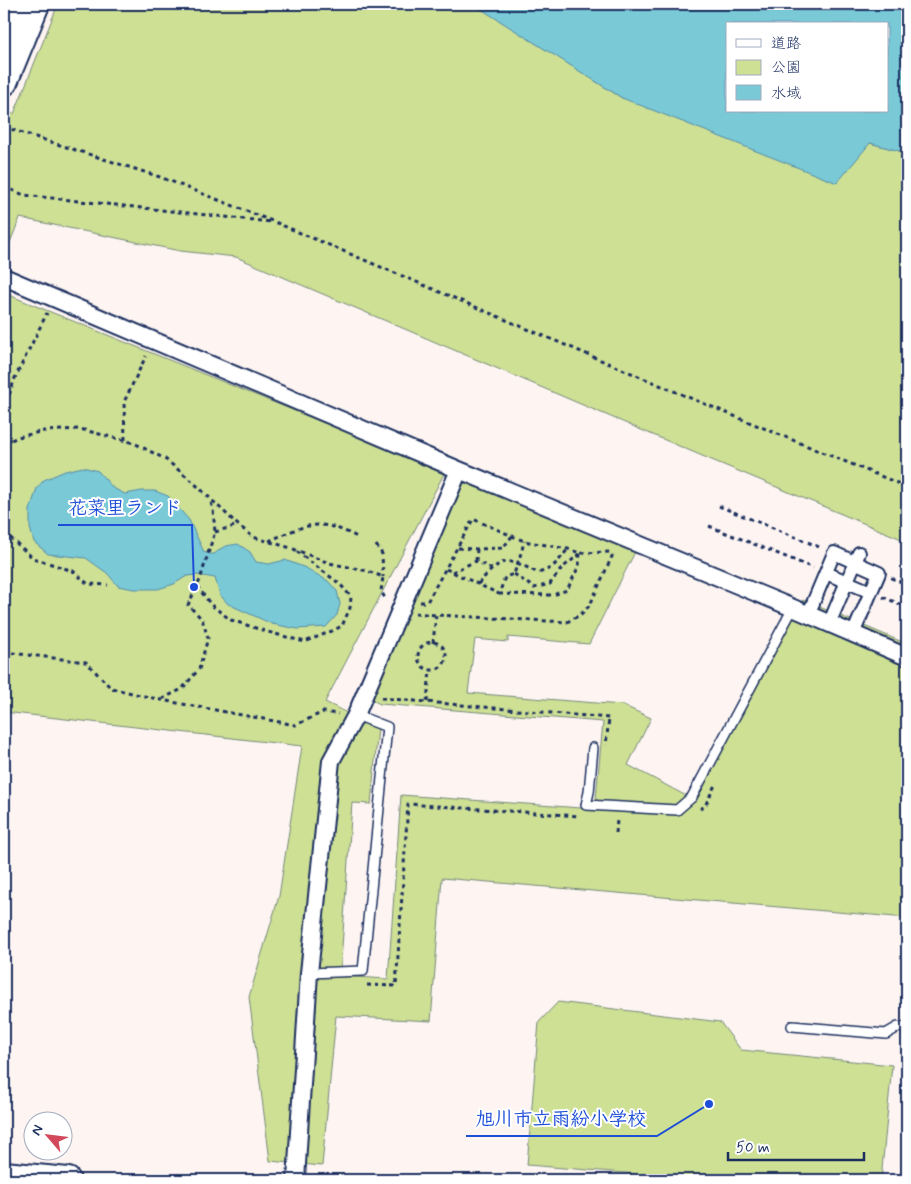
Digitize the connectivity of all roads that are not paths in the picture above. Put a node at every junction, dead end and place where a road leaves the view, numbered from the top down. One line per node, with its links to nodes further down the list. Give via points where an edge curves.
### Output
1 (11, 4): 3 (main road)
2 (36, 4): 4 (main road)
3 (4, 22)
4 (4, 82)
5 (4, 277): 6 (street)
6 (459, 470): 11 (street); 16 (street)
7 (858, 558): 8 (street, via 834,553); 9 (street); 10 (street, via 879,572)
8 (826, 573): 9 (street); 12 (street)
9 (847, 582): 10 (street); 13 (street)
10 (871, 592): 14 (street)
11 (793, 608): 12 (street); 17 (lane, via 692,797 677,810 586,805)
12 (808, 615): 13 (street)
13 (830, 624): 14 (street)
14 (853, 634): 15 (street)
15 (907, 657)
16 (360, 717): 18 (street, via 331,761); 18 (lane, via 387,726 363,971)
17 (593, 748)
18 (309, 973): 23 (street)
19 (792, 1026): 20 (lane, via 886,1034 898,1027)
20 (907, 1028)
21 (4, 1174): 22 (main road)
22 (68, 1180)
23 (296, 1180)

